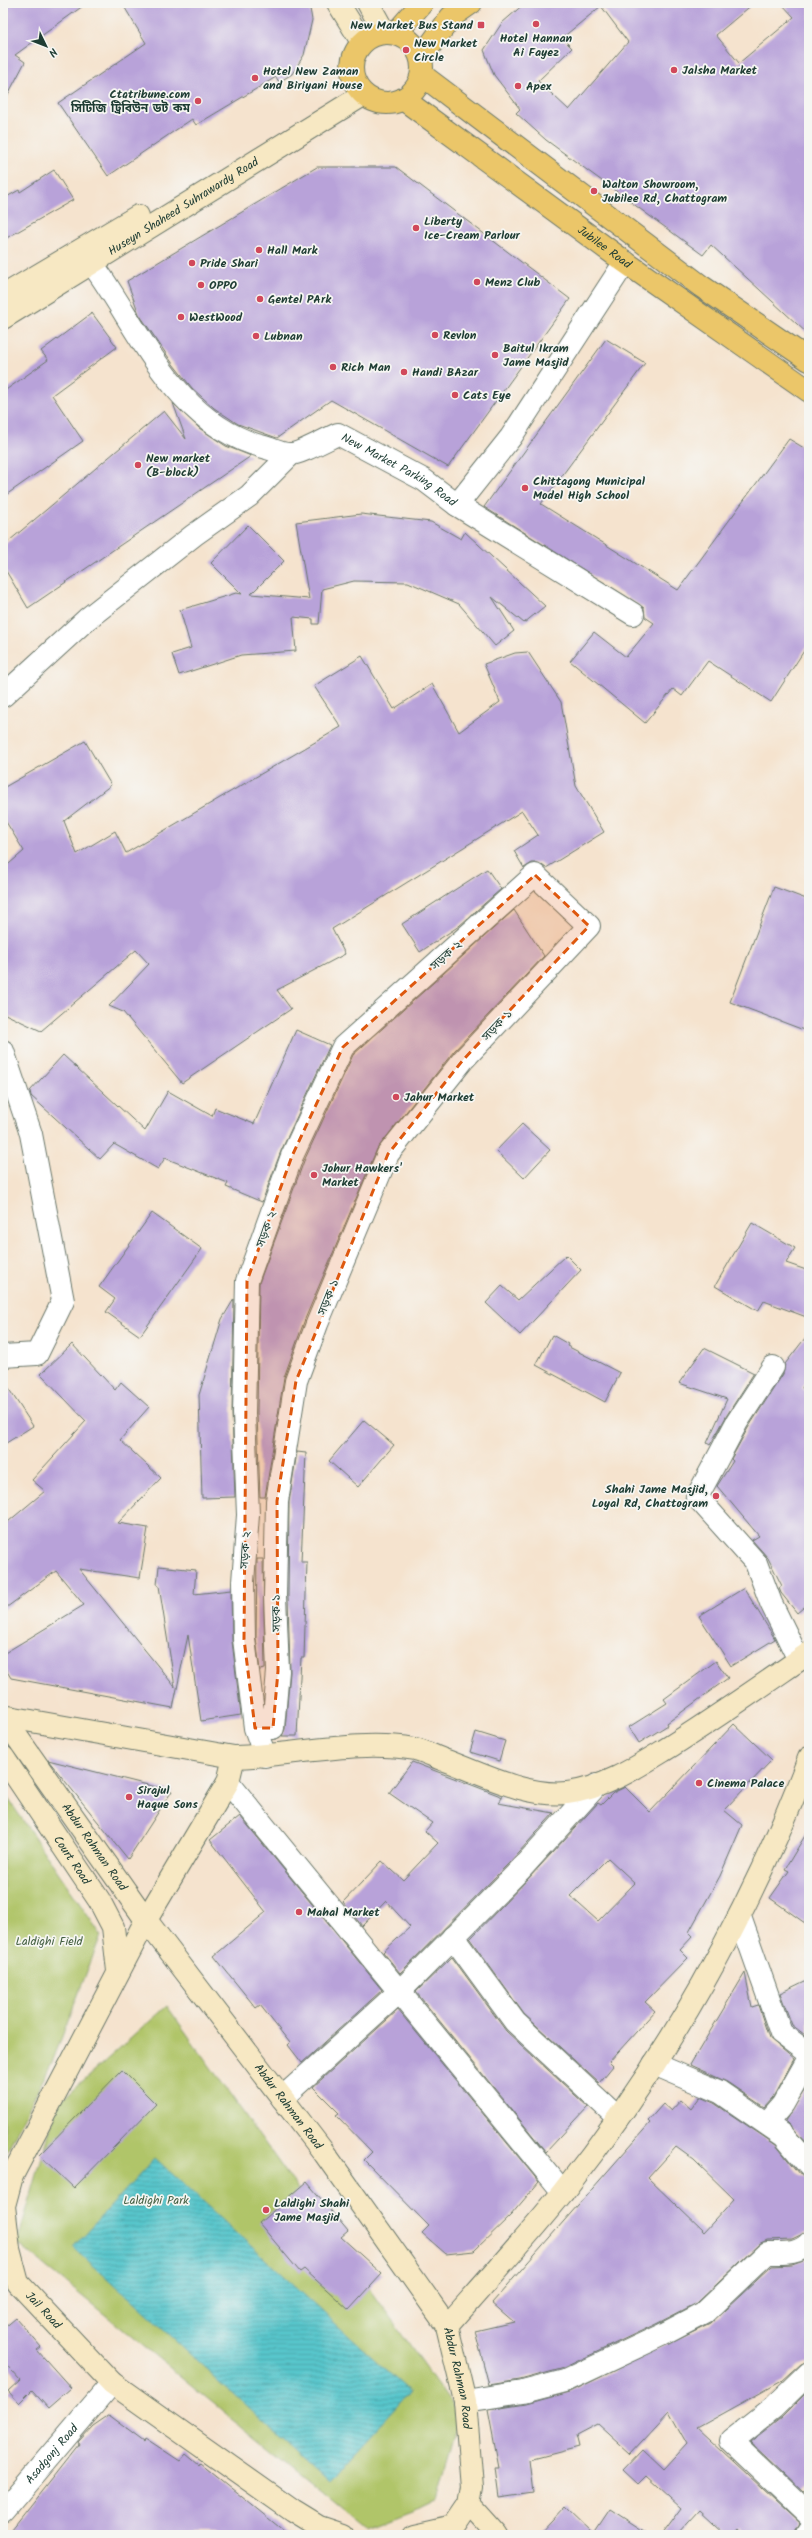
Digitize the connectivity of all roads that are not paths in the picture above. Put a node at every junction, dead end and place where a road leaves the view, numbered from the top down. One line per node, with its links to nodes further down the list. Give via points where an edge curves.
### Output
1 (338, 3): 6 (main road)
2 (368, 3): 5 (main road)
3 (422, 3): 5 (main road)
4 (471, 3): 7 (main road, via 451,17)
5 (390, 33): 6 (main road, via 372,36); 7 (main road, via 407,38 416,47)
6 (362, 42): 8 (main road, via 355,52 352,63 352,75)
7 (421, 66): 9 (main road, via 415,89); 14 (main road, via 701,286)
8 (360, 90): 9 (main road, via 383,103); 10 (main road, Huseyn Shaheed Suhrawardy Road); 12 (main road)
9 (403, 99): 11 (main road, Jubilee Road)
10 (91, 262): 13 (main road, Huseyn Shaheed Suhrawardy Road); 16 (street, via 145,348 177,392 208,421 248,443)
11 (625, 262): 15 (main road, Jubilee Road); 17 (street, New Market Parking Road, via 511,437)
12 (3, 296)
13 (3, 318)
14 (809, 360)
15 (809, 391)
16 (291, 454): 17 (street, New Market Parking Road, via 338,434 424,480); 19 (street, via 249,496 86,619)
17 (457, 505): 18 (street)
18 (633, 614)
19 (3, 696)
20 (568, 908): 26 (street, সড়ক ১, via 589,926 463,1060 388,1154 317,1324 296,1380 277,1501 275,1596 278,1671 273,1728); 26 (street, সড়ক ২, via 535,875 343,1046 292,1156 247,1281 244,1413 248,1515 243,1582)
21 (3, 1051): 22 (street, via 31,1134 63,1301 37,1354)
22 (3, 1356)
23 (773, 1367): 24 (street, via 737,1422 697,1497 756,1563 771,1603)
24 (804, 1657): 32 (main road, via 633,1769)
25 (3, 1716): 29 (main road); 34 (main road, Abdur Rahman Road)
26 (255, 1728): 27 (street)
27 (265, 1756): 29 (main road); 32 (main road, via 341,1746 378,1746 416,1750 544,1794 568,1793)
28 (3, 1757): 36 (main road, Court Road, via 99,1900 113,1927)
29 (234, 1757): 31 (main road, Jail Road)
30 (809, 1760): 33 (main road)
31 (228, 1782): 34 (main road, Jail Road); 37 (street)
32 (596, 1785): 35 (street, via 519,1871)
33 (740, 1917): 38 (street, via 781,2033); 40 (main road)
34 (146, 1920): 36 (main road, Jail Road); 41 (main road, Abdur Rahman Road)
35 (453, 1937): 37 (street); 42 (street, via 515,2022)
36 (118, 1971): 49 (main road, Jail Road, via 12,2176 4,2206 9,2249 18,2283)
37 (399, 1992): 41 (street); 45 (street)
38 (809, 2054)
39 (809, 2058): 43 (street, via 783,2104)
40 (654, 2064): 42 (main road); 43 (street, via 720,2092)
41 (282, 2098): 47 (main road, Abdur Rahman Road, via 325,2154)
42 (617, 2117): 45 (main road)
43 (767, 2123): 44 (street, via 784,2136)
44 (809, 2166)
45 (563, 2192): 47 (main road)
46 (809, 2243): 50 (street, via 803,2250 794,2253 768,2253 704,2312 565,2381 523,2392)
47 (447, 2326): 50 (main road, Abdur Rahman Road)
48 (809, 2373): 53 (street, via 774,2408 731,2441)
49 (106, 2389): 52 (street, Asadgonj Road); 56 (main road, Jail Road, via 293,2511 319,2527)
50 (465, 2401): 51 (main road, Abdur Rahman Road, via 472,2487)
51 (469, 2504): 55 (main road, Abdur Rahman Road); 58 (main road)
52 (3, 2510)
53 (809, 2515)
54 (809, 2531): 59 (street)
55 (454, 2532): 57 (main road)
56 (343, 2535)
57 (414, 2535)
58 (498, 2535)
59 (807, 2535)

